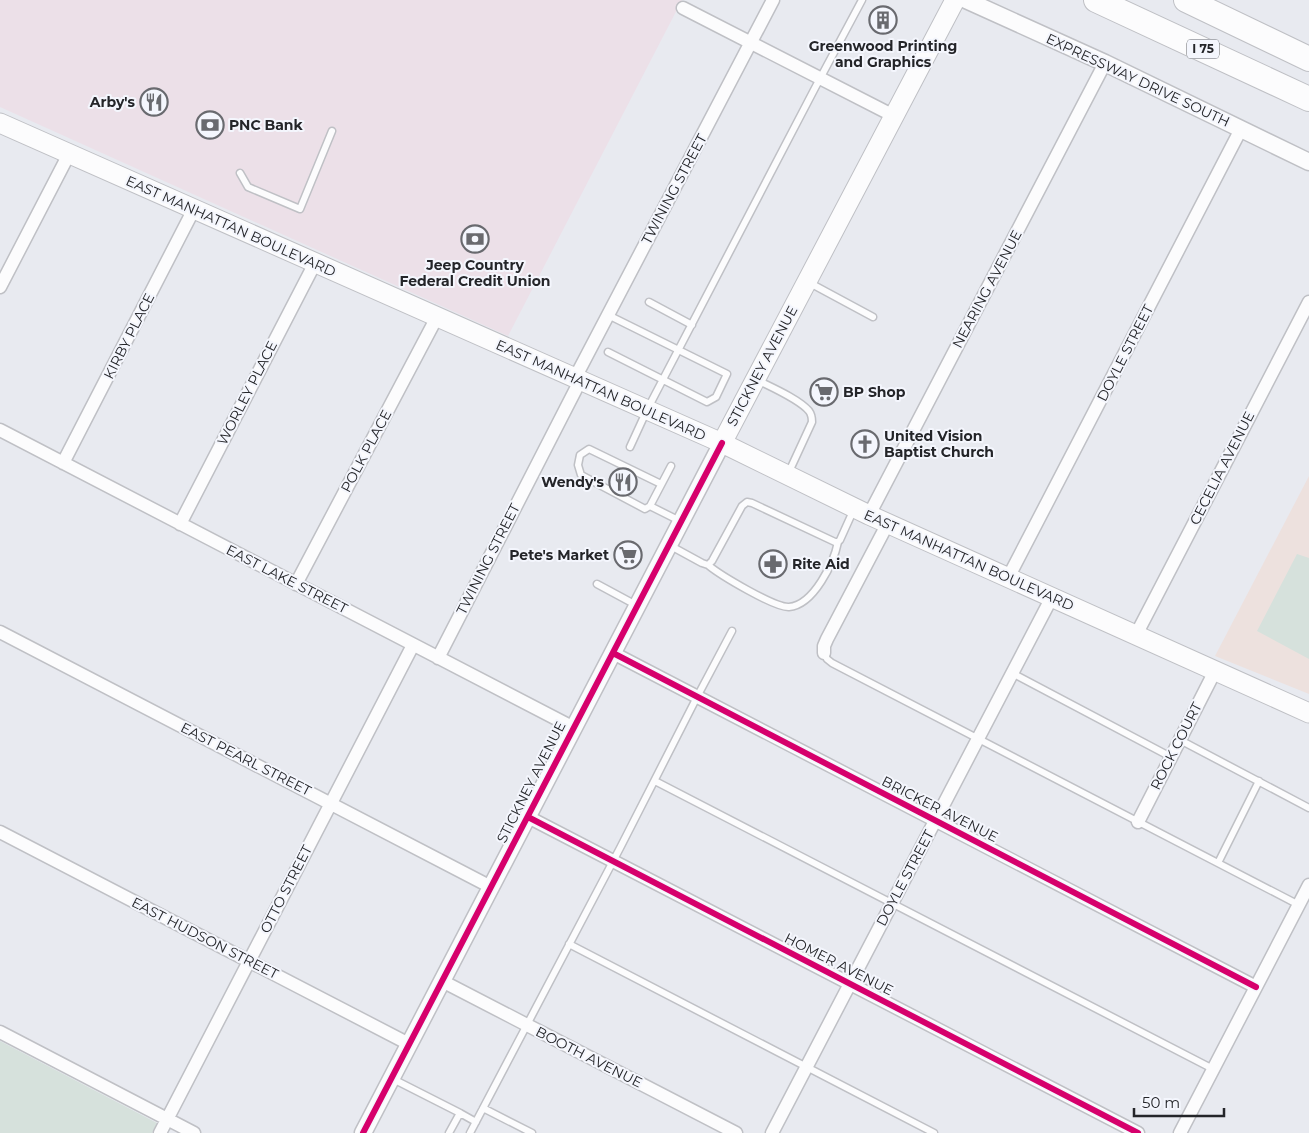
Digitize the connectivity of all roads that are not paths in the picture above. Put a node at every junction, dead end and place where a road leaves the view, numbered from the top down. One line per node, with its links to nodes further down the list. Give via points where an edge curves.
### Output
1 (773, 0): 9 (street, TWINING STREET)
2 (862, 0): 13 (lane)
3 (955, 0): 15 (main road, STICKNEY AVENUE)
4 (966, 0): 12 (street, EXPRESSWAY DRIVE SOUTH)
5 (1096, 0): 14 (highway, I 75)
6 (1186, 0): 8 (highway)
7 (683, 8): 9 (street)
8 (1220, 17): 10 (highway); 11 (highway)
9 (750, 42): 13 (street); 28 (street, TWINING STREET)
10 (1309, 53)
11 (1309, 59)
12 (1105, 63): 17 (street, EXPRESSWAY DRIVE SOUTH); 46 (street, NEARING AVENUE)
13 (820, 78): 15 (street); 31 (lane)
14 (1309, 99)
15 (894, 116): 24 (main road, STICKNEY AVENUE)
16 (0, 123): 19 (main road, EAST MANHATTAN BOULEVARD)
17 (1241, 129): 20 (street, EXPRESSWAY DRIVE SOUTH); 53 (street, DOYLE STREET)
18 (332, 131): 21 (lane, via 300,209 248,187)
19 (69, 154): 22 (main road, EAST MANHATTAN BOULEVARD); 25 (street)
20 (1309, 162)
21 (240, 173)
22 (194, 209): 23 (main road, EAST MANHATTAN BOULEVARD); 41 (street, KIRBY PLACE)
23 (315, 263): 29 (main road, EAST MANHATTAN BOULEVARD); 49 (street, WORLEY PLACE)
24 (807, 282): 30 (lane); 34 (main road, STICKNEY AVENUE)
25 (0, 287)
26 (649, 302): 31 (lane)
27 (1309, 302): 60 (street, CECELIA AVENUE)
28 (608, 314): 32 (lane); 35 (street, TWINING STREET)
29 (436, 317): 35 (main road, EAST MANHATTAN BOULEVARD); 54 (street, POLK PLACE)
30 (873, 317)
31 (692, 324): 32 (lane)
32 (679, 350): 36 (lane); 36 (lane, via 727,374 716,397 707,402)
33 (608, 352): 36 (lane)
34 (755, 379): 39 (main road, STICKNEY AVENUE); 43 (lane, via 797,401 812,417)
35 (578, 380): 37 (main road, EAST MANHATTAN BOULEVARD); 64 (street, TWINING STREET)
36 (663, 380): 37 (lane)
37 (647, 410): 39 (main road, EAST MANHATTAN BOULEVARD); 40 (lane)
38 (0, 430): 41 (street, EAST LAKE STREET)
39 (722, 444): 43 (main road, EAST MANHATTAN BOULEVARD); 47 (street, STICKNEY AVENUE)
40 (630, 447)
41 (63, 463): 49 (street, EAST LAKE STREET)
42 (671, 466): 44 (lane)
43 (787, 475): 46 (main road, EAST MANHATTAN BOULEVARD)
44 (661, 484): 45 (lane); 45 (lane, via 589,449 580,455 581,475 645,509)
45 (650, 506): 47 (lane)
46 (862, 511): 48 (main road, EAST MANHATTAN BOULEVARD); 50 (lane)
47 (681, 522): 51 (street, STICKNEY AVENUE)
48 (888, 523): 53 (main road, EAST MANHATTAN BOULEVARD); 63 (street, via 827,639)
49 (180, 524): 54 (street, EAST LAKE STREET)
50 (838, 542): 52 (lane, via 747,502); 52 (lane, via 819,585 804,601 792,607 779,605)
51 (669, 545): 52 (lane); 57 (street, STICKNEY AVENUE)
52 (708, 565)
53 (1008, 578): 56 (main road, EAST MANHATTAN BOULEVARD)
54 (296, 584): 61 (street, EAST LAKE STREET)
55 (597, 584): 57 (lane)
56 (1052, 597): 60 (main road, EAST MANHATTAN BOULEVARD); 66 (street, DOYLE STREET)
57 (638, 605): 62 (street, STICKNEY AVENUE)
58 (732, 631): 67 (lane)
59 (0, 632): 75 (street, EAST PEARL STREET)
60 (1136, 635): 65 (main road, EAST MANHATTAN BOULEVARD)
61 (412, 645): 64 (street, EAST LAKE STREET); 75 (street, OTTO STREET)
62 (613, 653): 67 (street, BRICKER AVENUE); 69 (street, STICKNEY AVENUE)
63 (824, 653): 70 (lane, via 832,663)
64 (438, 658): 69 (street, EAST LAKE STREET)
65 (1215, 671): 68 (main road, EAST MANHATTAN BOULEVARD); 71 (street, ROCK COURT)
66 (1012, 673): 70 (street, DOYLE STREET); 72 (lane)
67 (697, 697): 73 (lane); 78 (street, BRICKER AVENUE)
68 (1309, 713)
69 (574, 728): 77 (street, STICKNEY AVENUE)
70 (978, 739): 78 (street, DOYLE STREET); 79 (lane)
71 (1180, 740): 72 (street, ROCK COURT); 74 (lane)
72 (1171, 757): 79 (street, ROCK COURT)
73 (655, 781): 81 (lane); 85 (lane)
74 (1259, 782): 76 (lane); 82 (lane)
75 (330, 803): 84 (street, EAST PEARL STREET); 88 (street, OTTO STREET)
76 (1309, 808)
77 (528, 817): 81 (street, HOMER AVENUE); 84 (street, STICKNEY AVENUE)
78 (935, 821): 85 (street, DOYLE STREET); 91 (street, BRICKER AVENUE)
79 (1138, 822): 82 (lane)
80 (0, 832): 88 (street, EAST HUDSON STREET)
81 (613, 861): 87 (lane); 90 (street, HOMER AVENUE)
82 (1218, 863): 86 (lane)
83 (1309, 885): 86 (street)
84 (491, 886): 89 (street, STICKNEY AVENUE)
85 (892, 904): 90 (street, DOYLE STREET); 96 (lane)
86 (1299, 905): 91 (street)
87 (569, 944): 92 (lane); 95 (lane)
88 (248, 961): 94 (street, EAST HUDSON STREET); 100 (street, OTTO STREET)
89 (442, 981): 92 (street, BOOTH AVENUE); 94 (street, STICKNEY AVENUE)
90 (850, 984): 95 (street, DOYLE STREET); 111 (street, HOMER AVENUE)
91 (1256, 987): 96 (street)
92 (528, 1025): 98 (lane); 108 (street, BOOTH AVENUE)
93 (0, 1032): 100 (street)
94 (409, 1044): 97 (street, STICKNEY AVENUE)
95 (806, 1068): 109 (street, DOYLE STREET); 110 (lane)
96 (1213, 1070): 112 (street)
97 (392, 1078): 99 (lane); 104 (street, STICKNEY AVENUE)
98 (483, 1108): 101 (lane); 107 (lane)
99 (460, 1113): 101 (lane); 105 (lane)
100 (167, 1119): 102 (street, OTTO STREET); 103 (street)
101 (476, 1122): 106 (lane)
102 (160, 1133)
103 (194, 1133)
104 (363, 1133)
105 (449, 1133)
106 (470, 1133)
107 (532, 1133)
108 (736, 1133)
109 (772, 1133)
110 (934, 1133)
111 (1138, 1133)
112 (1180, 1133)

